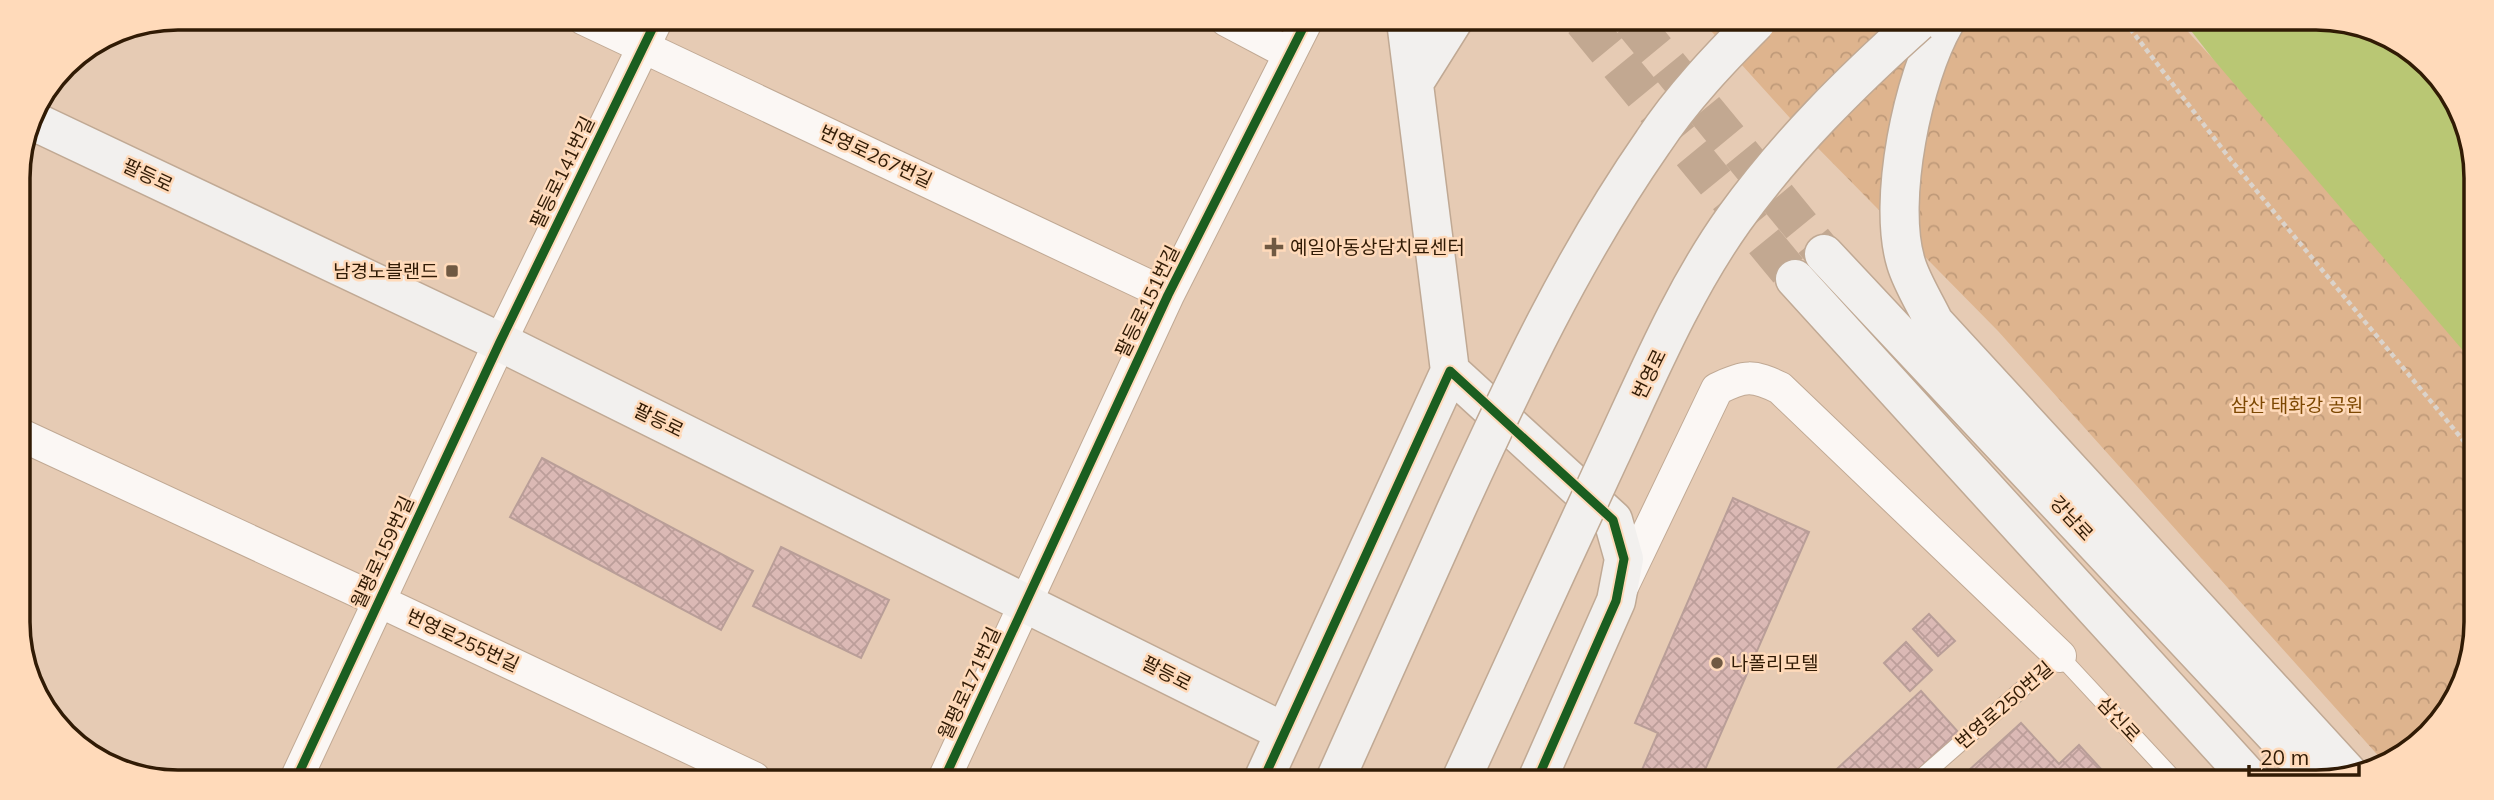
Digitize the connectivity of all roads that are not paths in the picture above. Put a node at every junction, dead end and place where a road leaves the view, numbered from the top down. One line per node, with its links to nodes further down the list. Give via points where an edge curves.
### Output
1 (1245, 30): 9 (street)
2 (1302, 30): 9 (street, 팔등로151번길)
3 (1407, 30): 10 (main road)
4 (1447, 30): 10 (main road)
5 (1749, 30): 28 (main road, bridge, via 1654,140 1549,313)
6 (1910, 30): 29 (main road, 번영로, bridge, via 1779,162 1700,273 1654,361)
7 (1940, 30): 23 (main road, via 1916,96 1899,210 1906,263 1934,322)
8 (650, 33): 14 (street, 번영로267번길); 15 (street, 팔등로141번길)
9 (1290, 54): 14 (street, 팔등로151번길)
10 (1414, 83): 16 (main road)
11 (40, 124): 15 (main road, 팔등로)
12 (1824, 254): 34 (main road, 강남로)
13 (1795, 279): 33 (main road)
14 (1168, 295): 20 (street, 팔등로151번길)
15 (500, 341): 18 (street, 월평로159번길); 20 (main road, 팔등로)
16 (1450, 371): 19 (main road, via 1613,520 1624,559); 22 (main road)
17 (30, 439): 18 (street, 번영로255번길)
18 (379, 601): 24 (street, 월평로159번길); 25 (street, 번영로255번길)
19 (1616, 601): 21 (street, via 1717,389 1735,380 1758,378 1780,388); 30 (main road)
20 (1026, 602): 22 (main road, 팔등로); 26 (street, 월평로171번길)
21 (2060, 656): 31 (lane, 번영로250번길); 32 (lane, 삼신로)
22 (1284, 732): 27 (main road)
23 (2343, 767)
24 (300, 770)
25 (737, 770)
26 (948, 770)
27 (1267, 770)
28 (1340, 770)
29 (1466, 770)
30 (1541, 770)
31 (1930, 770)
32 (2166, 770)
33 (2242, 770)
34 (2308, 770)

